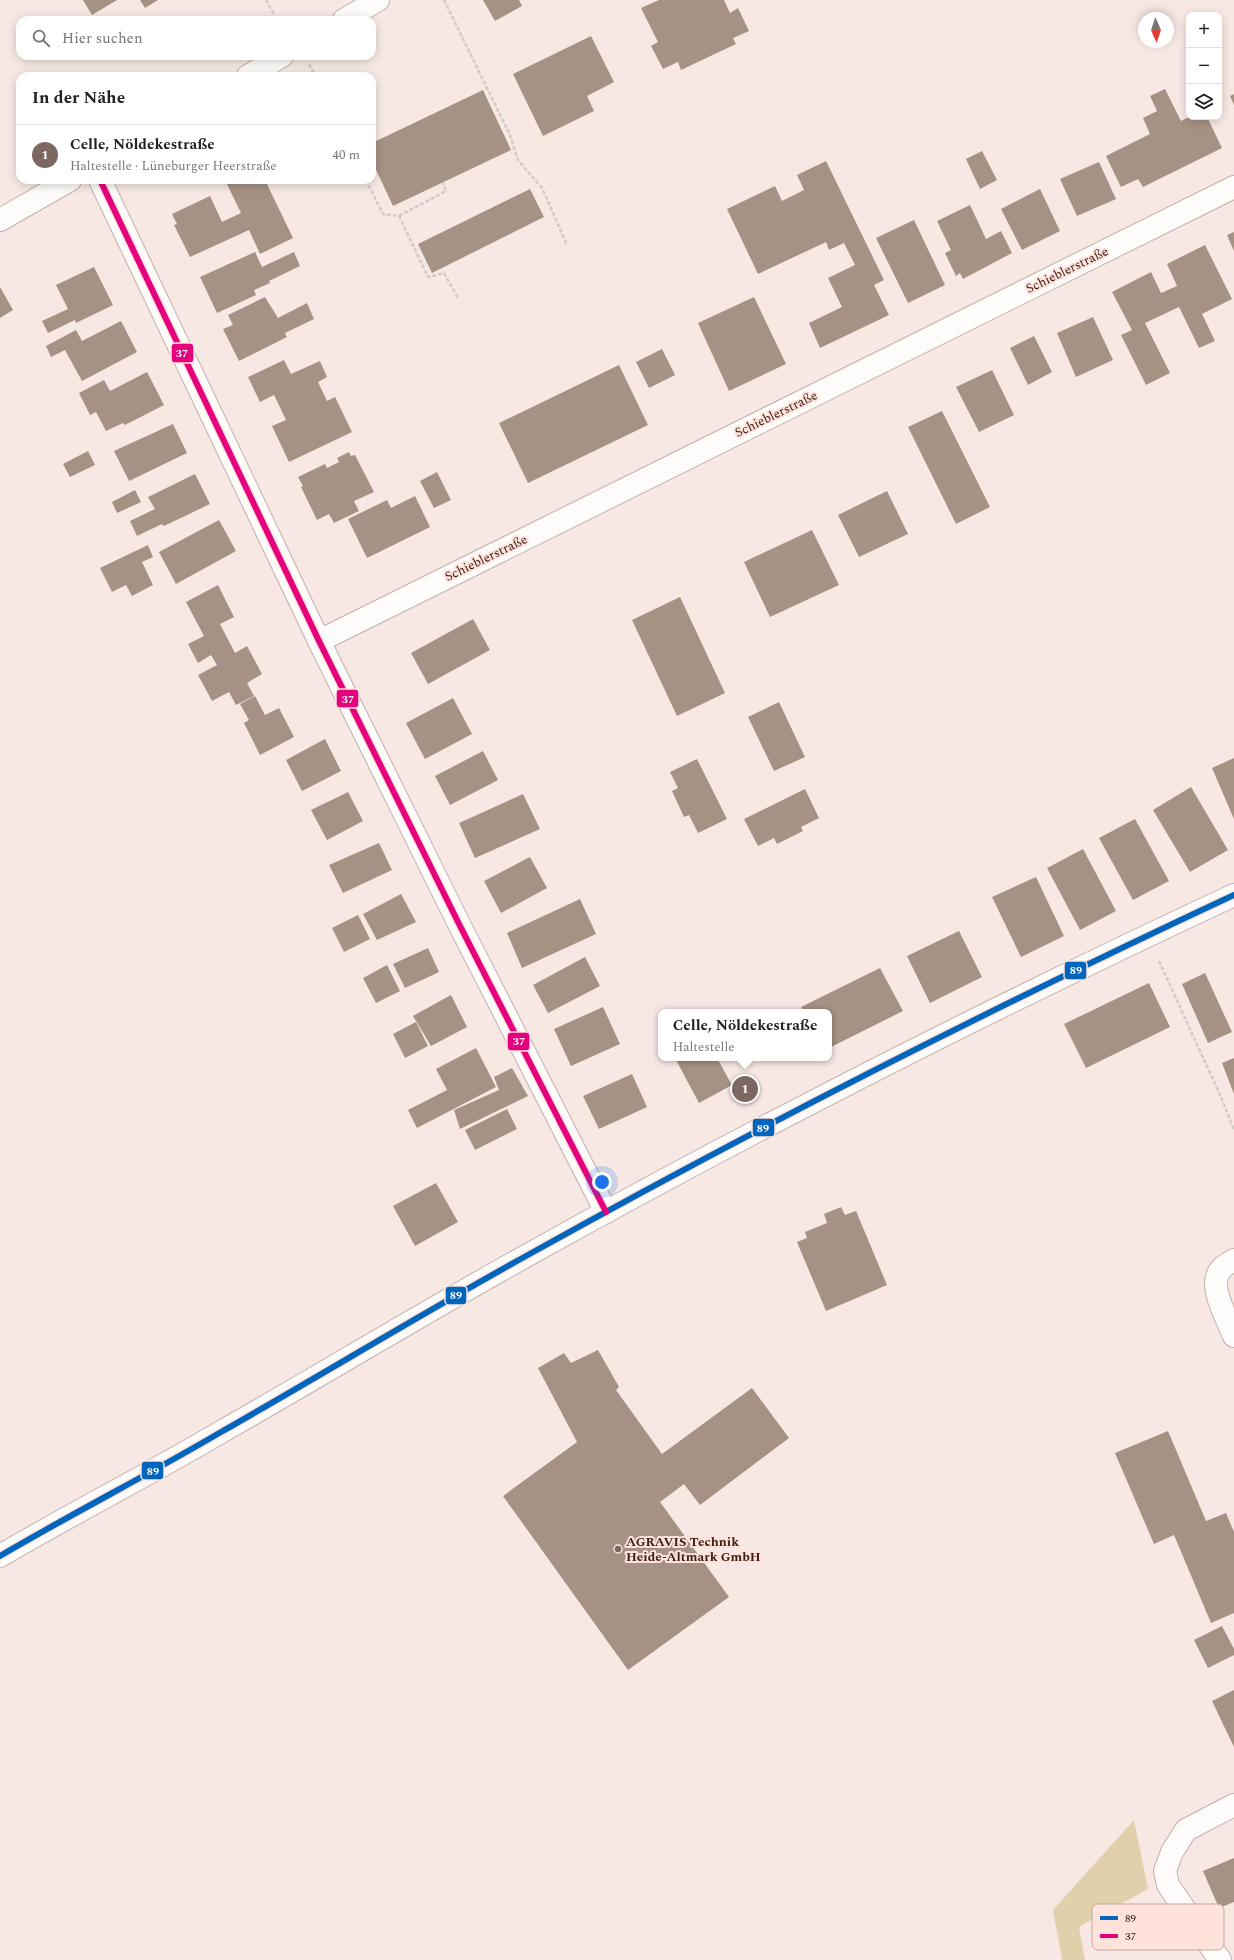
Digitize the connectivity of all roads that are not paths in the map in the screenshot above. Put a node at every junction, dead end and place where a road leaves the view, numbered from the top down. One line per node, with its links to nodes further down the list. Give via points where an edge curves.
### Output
1 (378, 0): 2 (street)
2 (351, 16)
3 (275, 60): 4 (street)
4 (255, 72)
5 (63, 184): 8 (street)
6 (102, 184): 9 (street)
7 (1234, 187): 9 (street, Schieblerstraße)
8 (0, 220)
9 (319, 641): 11 (street, via 459,924)
10 (1234, 895): 11 (street, via 844,1085)
11 (606, 1212): 14 (street)
12 (1234, 1260): 13 (street, via 1222,1267 1217,1275 1216,1285 1217,1295)
13 (1234, 1336)
14 (0, 1556)
15 (1234, 1805): 16 (street, via 1186,1830 1172,1852 1165,1871 1168,1885)
16 (1181, 1904)
17 (1213, 1950): 18 (street)
18 (1220, 1960)

